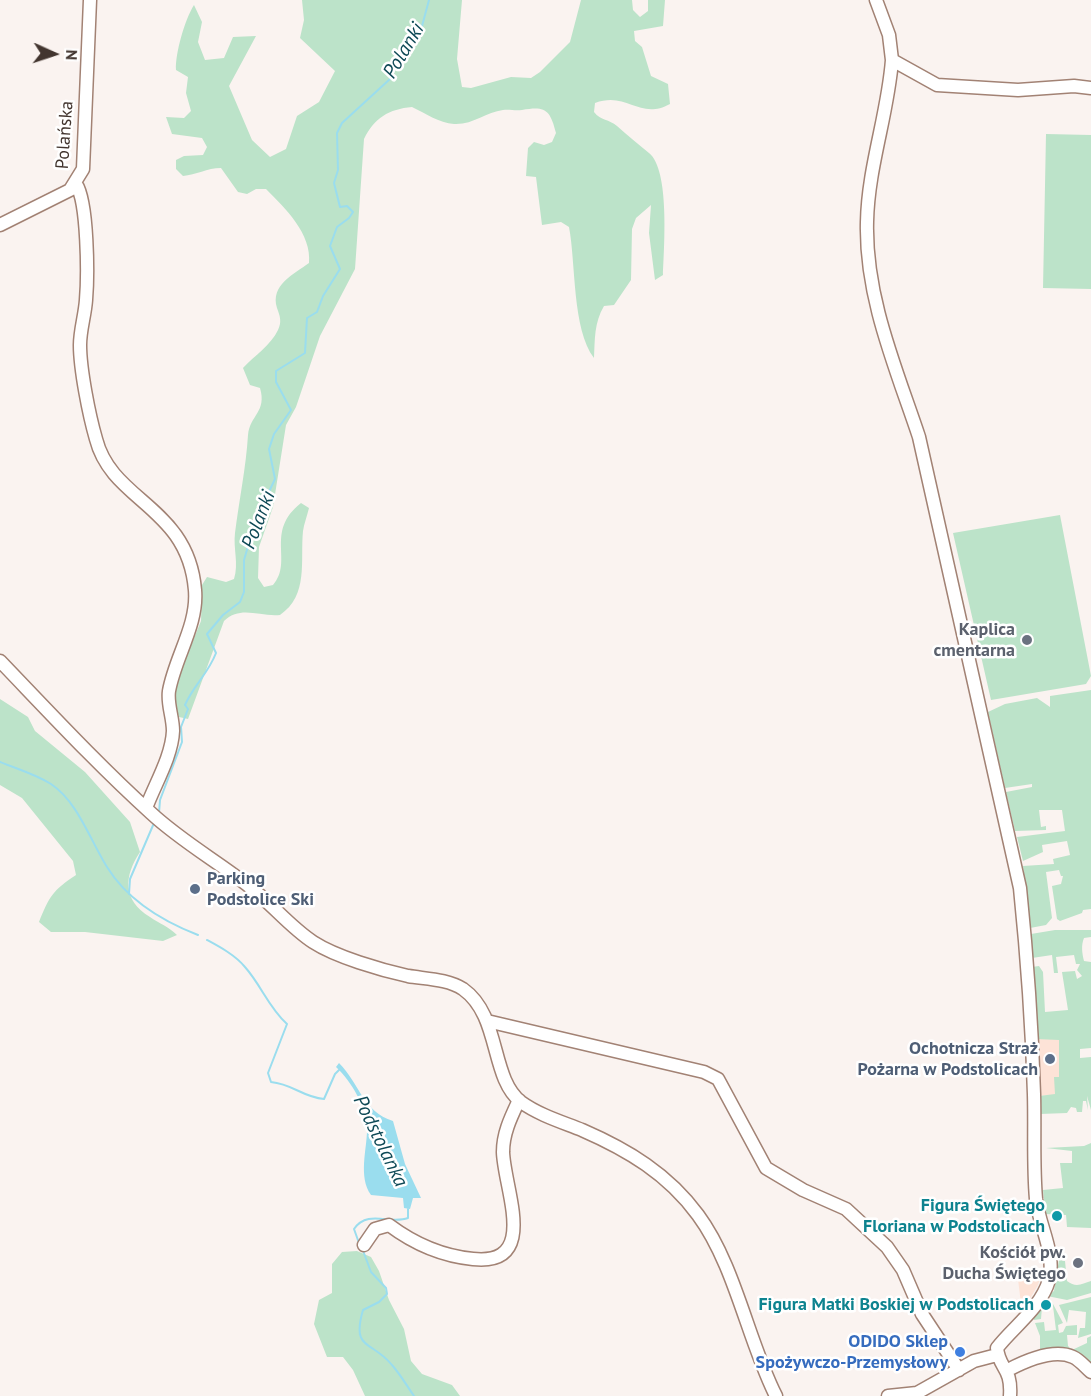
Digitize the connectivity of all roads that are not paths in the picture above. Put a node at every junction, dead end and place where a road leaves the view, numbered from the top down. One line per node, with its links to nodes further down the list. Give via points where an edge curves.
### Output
1 (90, 0): 5 (street, Polańska, via 83,169)
2 (876, 0): 3 (street, via 889,35)
3 (892, 60): 4 (street, via 937,85 1018,90); 12 (street, via 867,219 868,257 893,367 920,437 1018,877 1024,922 1036,1202 1051,1268 1041,1295 1018,1327 997,1347)
4 (1091, 88)
5 (76, 184): 6 (street, Polańska); 8 (street, via 83,200 86,257 80,346 99,453 176,533 191,566 195,591 190,627 169,692 171,744)
6 (0, 225)
7 (0, 661): 8 (street)
8 (146, 808): 9 (street, via 252,889 311,941 405,975 461,988 476,1001)
9 (487, 1021): 10 (street, via 507,1084); 13 (street, via 704,1072 718,1079 766,1168 846,1209 887,1247 903,1270 922,1314)
10 (519, 1100): 11 (street, via 507,1125 503,1152 513,1209 512,1244 507,1251 485,1260 463,1258 437,1251 389,1225 375,1229); 16 (street, via 611,1143 649,1165 677,1189 700,1217 719,1254)
11 (364, 1245)
12 (997, 1355): 13 (street); 14 (street)
13 (959, 1370): 18 (street)
14 (1008, 1370): 15 (street, via 1036,1358 1068,1355); 19 (street)
15 (1091, 1372)
16 (776, 1396)
17 (888, 1396): 18 (street)
18 (908, 1396)
19 (1010, 1396)

